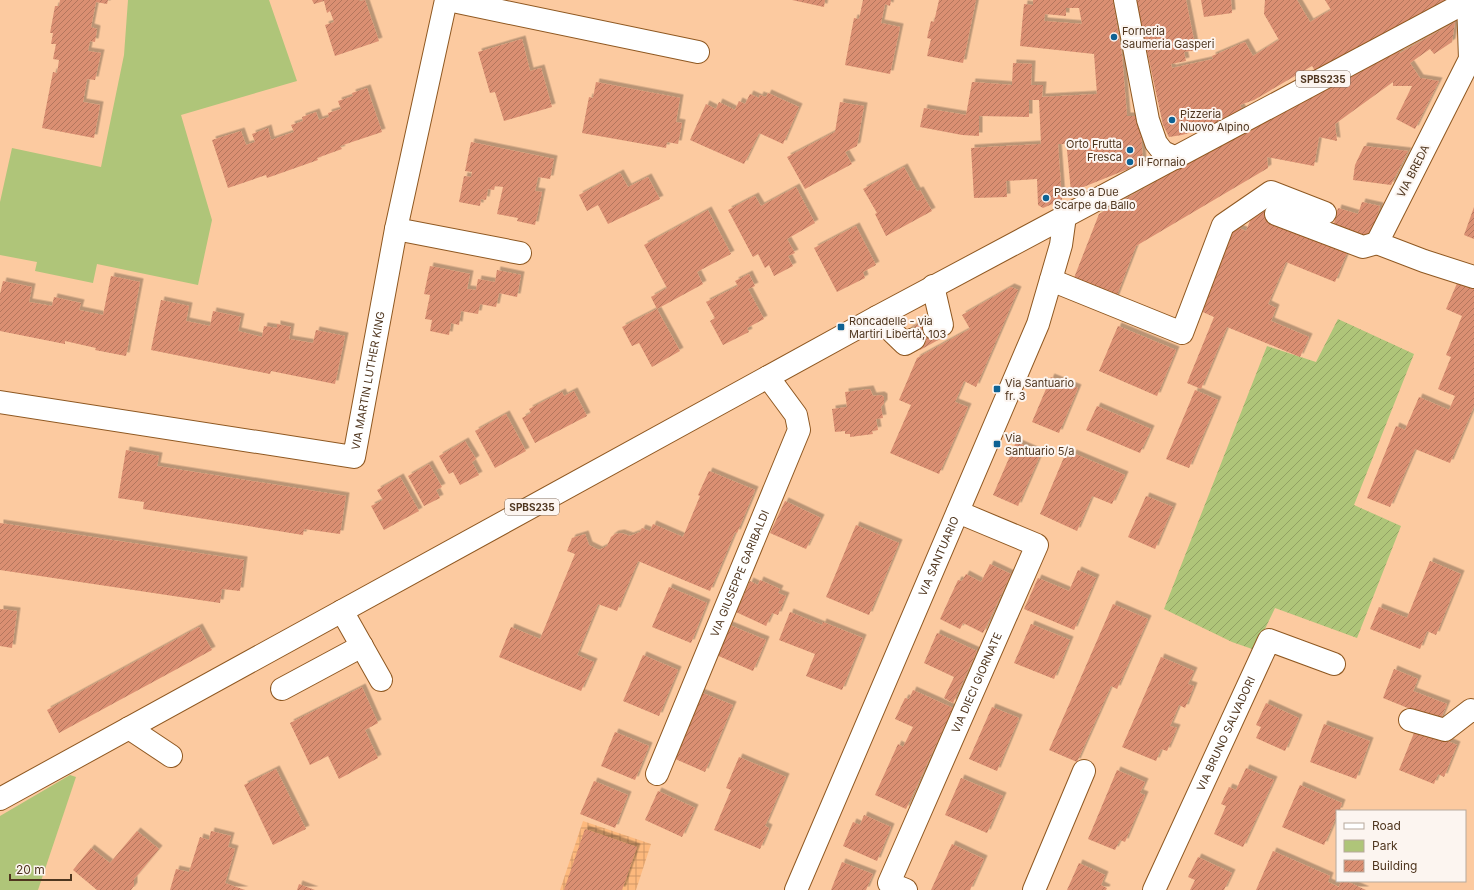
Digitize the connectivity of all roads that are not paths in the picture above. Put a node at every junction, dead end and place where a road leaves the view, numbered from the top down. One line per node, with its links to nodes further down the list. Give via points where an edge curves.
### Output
1 (447, 0): 4 (street); 9 (street, VIA MARTIN LUTHER KING)
2 (1125, 0): 5 (street, via 1148,120 1156,143 1163,152)
3 (1469, 1): 5 (street, SPBS235); 10 (street, VIA BREDA, via 1470,59)
4 (698, 52)
5 (1176, 158): 8 (street, SPBS235)
6 (1325, 213): 13 (street, via 1271,192 1223,225 1182,333)
7 (1276, 214): 10 (street, via 1363,247)
8 (1065, 216): 13 (street, VIA SANTUARIO, via 1061,245); 14 (street, SPBS235)
9 (396, 229): 11 (street); 19 (street, VIA MARTIN LUTHER KING, via 354,457)
10 (1377, 243): 12 (street)
11 (520, 253)
12 (1474, 277)
13 (1051, 280): 20 (street, VIA SANTUARIO, via 1038,324)
14 (933, 286): 15 (street, SPBS235); 16 (street, via 942,325)
15 (877, 317): 17 (street, via 905,344); 18 (street, SPBS235)
16 (934, 328)
17 (914, 339)
18 (768, 377): 21 (street, SPBS235); 31 (street, VIA GIUSEPPE GARIBALDI, via 796,415 799,430)
19 (0, 402)
20 (958, 512): 33 (street, VIA SANTUARIO); 34 (street, VIA DIECI GIORNATE, via 1037,545 889,883)
21 (342, 611): 22 (street); 28 (street, SPBS235)
22 (362, 646): 24 (street); 25 (street)
23 (1334, 664): 36 (street, VIA BRUNO SALVADORI, via 1269,640)
24 (381, 680)
25 (282, 689)
26 (1474, 711): 27 (street, via 1471,710 1445,730)
27 (1410, 720)
28 (129, 728): 29 (street); 32 (street, SPBS235)
29 (171, 756)
30 (1084, 771): 35 (street)
31 (657, 774)
32 (2, 798)
33 (796, 890)
34 (906, 890)
35 (1034, 890)
36 (1154, 890)

